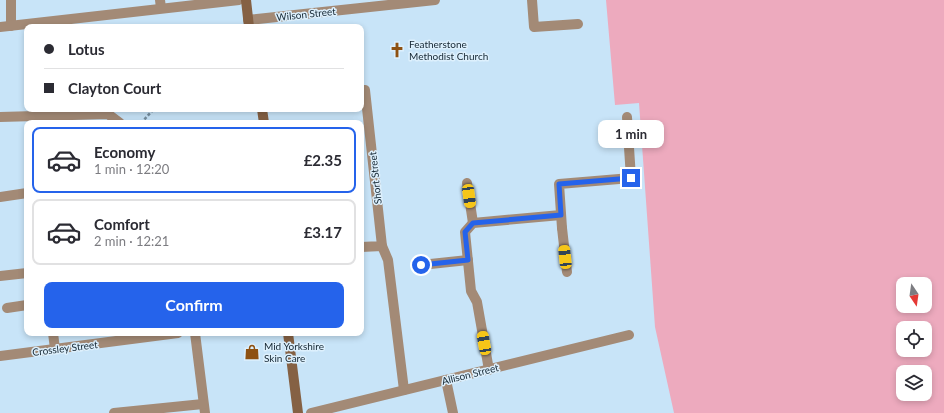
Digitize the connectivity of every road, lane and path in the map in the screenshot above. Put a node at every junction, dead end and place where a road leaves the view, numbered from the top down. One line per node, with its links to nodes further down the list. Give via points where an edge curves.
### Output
1 (11, 0): 11 (street)
2 (239, 0): 6 (street)
3 (246, 0): 7 (main road)
4 (435, 0): 7 (street, Wilson Street)
5 (532, 0): 10 (street, via 534,27)
6 (160, 4): 9 (street)
7 (249, 23)
8 (24, 24): 11 (street)
9 (25, 24)
10 (578, 24)
11 (11, 26): 12 (street)
12 (0, 27)
13 (365, 90): 24 (street, Short Street)
14 (151, 112): 18 (path)
15 (0, 117): 17 (street, via 108,114)
16 (627, 117): 22 (street, via 631,178 559,184)
17 (116, 120)
18 (144, 120)
19 (467, 183): 23 (street)
20 (24, 193): 21 (street)
21 (0, 197)
22 (561, 215): 23 (street); 28 (street)
23 (473, 223): 26 (street, via 465,232)
24 (382, 246): 25 (street); 42 (street, Short Street, via 388,260)
25 (364, 247)
26 (468, 260): 27 (street); 40 (street, via 471,291 477,302)
27 (421, 265)
28 (567, 272)
29 (24, 273): 30 (street)
30 (0, 276)
31 (24, 305): 32 (street)
32 (7, 308)
33 (629, 335): 40 (street, Allison Street)
34 (53, 336): 38 (street)
35 (155, 336): 38 (street, Crossley Street)
36 (195, 336): 43 (street)
37 (288, 336): 45 (main road)
38 (55, 349): 39 (street, Crossley Street)
39 (0, 356)
40 (489, 370): 41 (street, Allison Street)
41 (446, 380): 42 (street, Allison Street); 47 (street)
42 (404, 390): 46 (street, Allison Street)
43 (204, 408): 44 (street)
44 (114, 413)
45 (298, 413)
46 (311, 413)
47 (453, 413)

